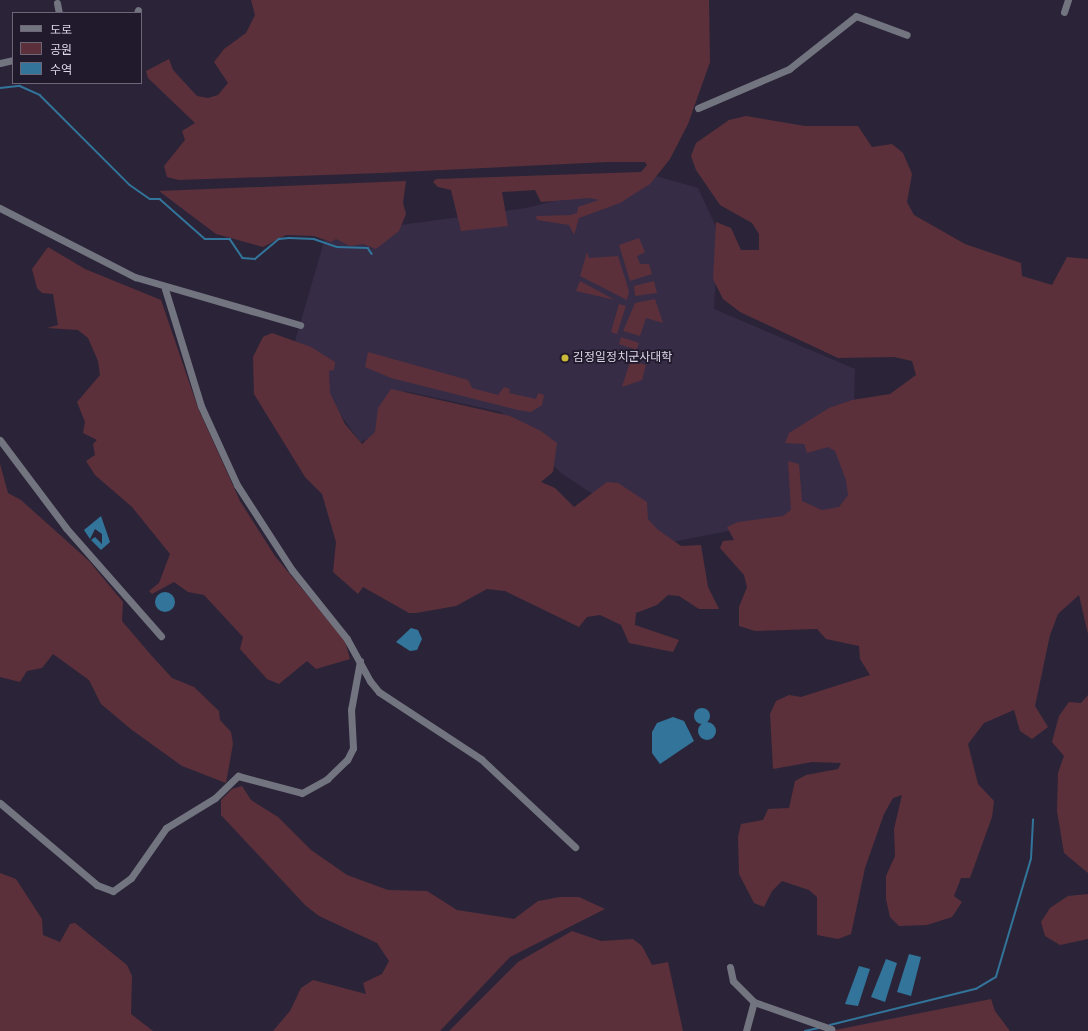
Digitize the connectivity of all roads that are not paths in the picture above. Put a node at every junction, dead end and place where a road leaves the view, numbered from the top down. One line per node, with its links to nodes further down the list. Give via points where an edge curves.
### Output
1 (1068, 0): 4 (street)
2 (57, 3): 3 (street)
3 (59, 12)
4 (1064, 12)
5 (907, 35): 8 (street, via 856,16 789,69)
6 (12, 60): 7 (street)
7 (0, 63)
8 (698, 108)
9 (0, 208): 10 (street, via 77,250)
10 (165, 289): 11 (street); 14 (street, via 200,406 237,485 292,570 347,639)
11 (300, 325)
12 (0, 440): 13 (street, via 66,528)
13 (161, 636)
14 (360, 661): 15 (street, via 355,672 351,710 353,748 347,760 327,779 302,793 238,776 210,801 166,828 131,878 113,891 104,890 84,875); 16 (street, via 379,692 475,755)
15 (0, 803)
16 (575, 847)
17 (730, 967): 18 (street, via 733,981)
18 (754, 1002): 19 (street); 20 (street)
19 (830, 1029)
20 (746, 1031)

